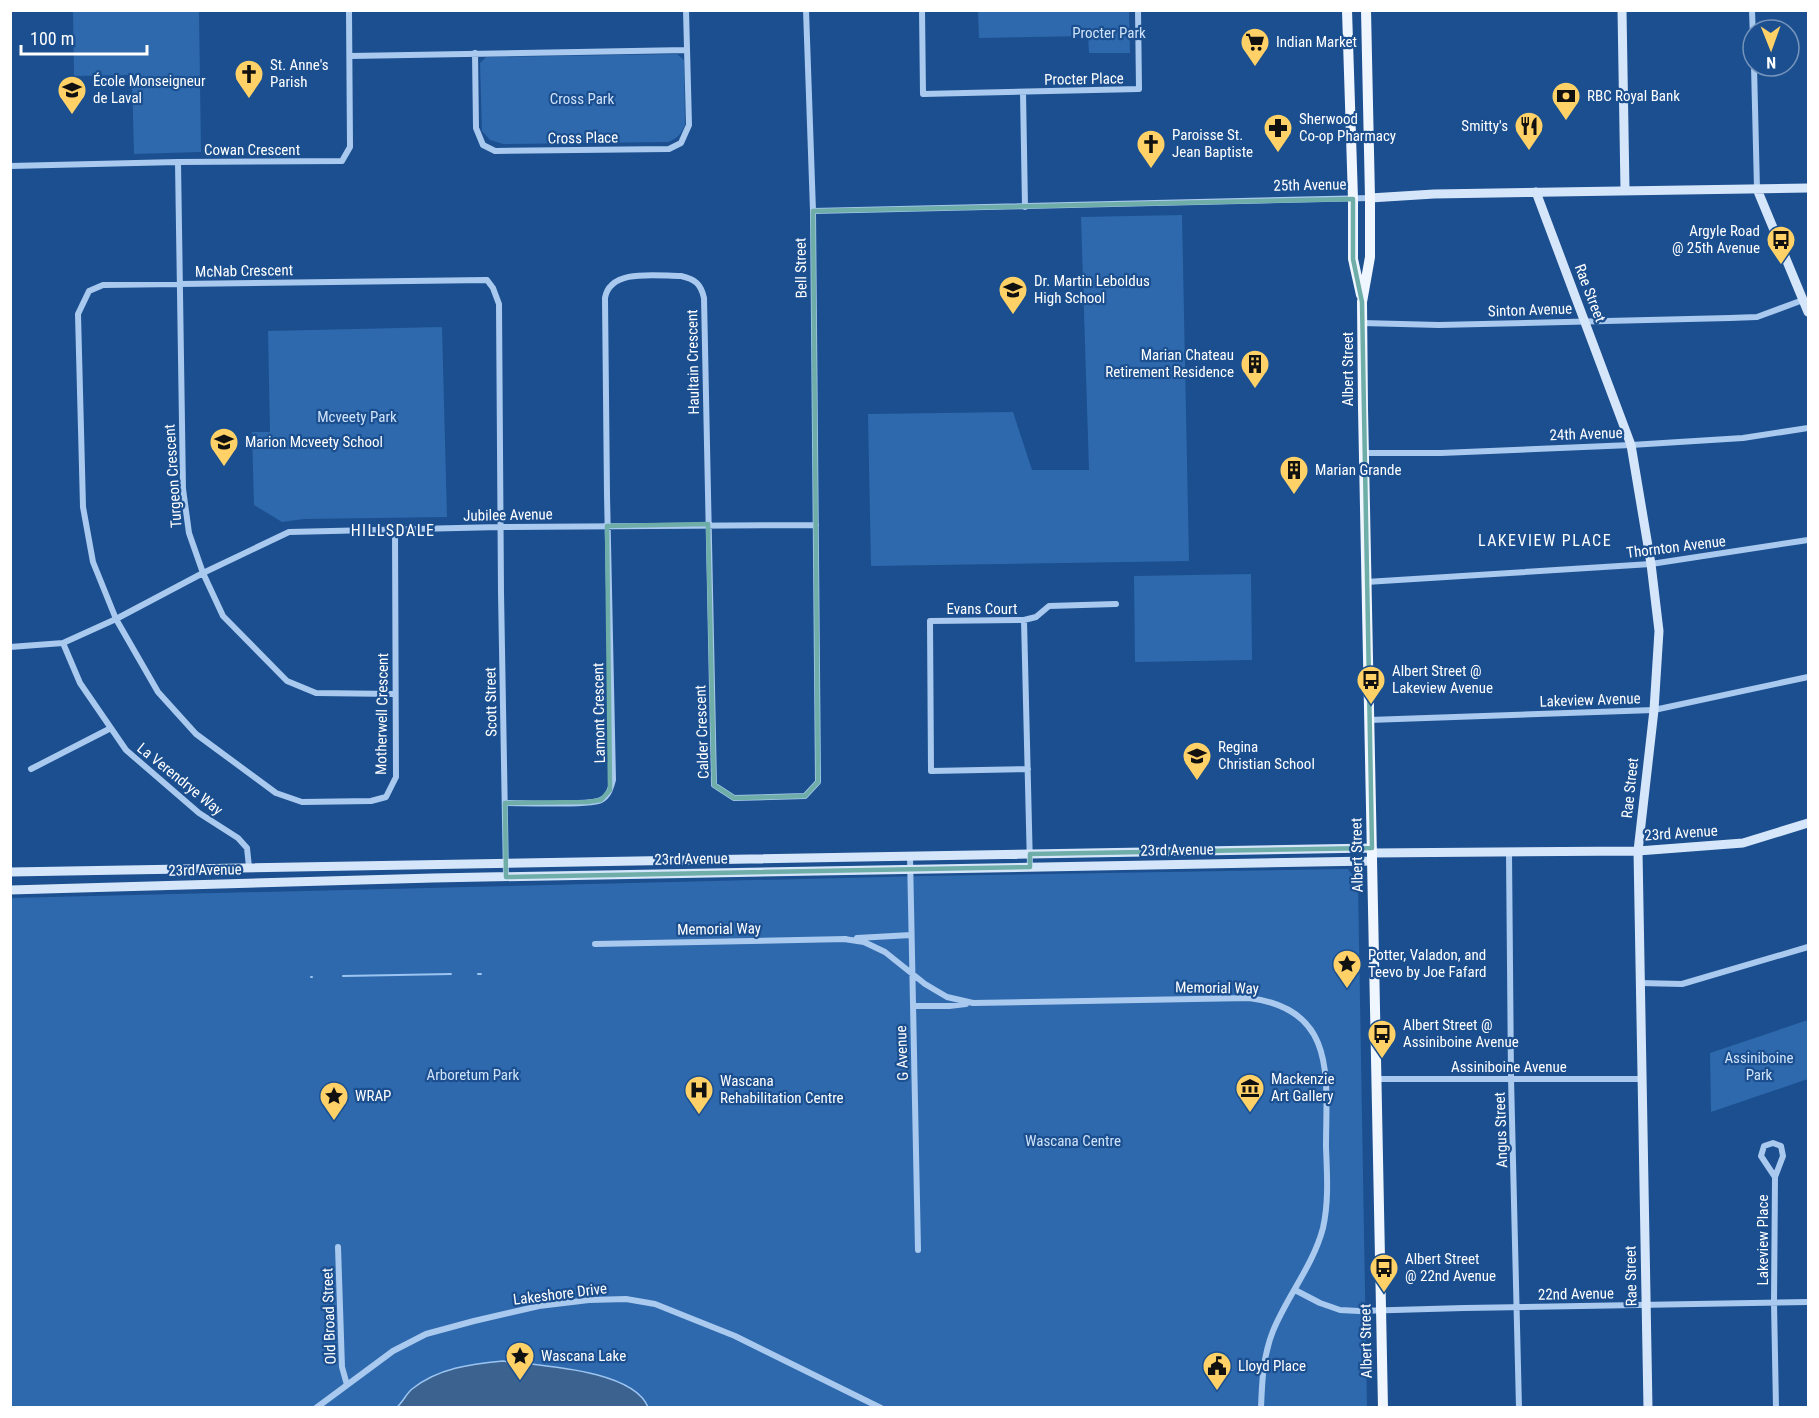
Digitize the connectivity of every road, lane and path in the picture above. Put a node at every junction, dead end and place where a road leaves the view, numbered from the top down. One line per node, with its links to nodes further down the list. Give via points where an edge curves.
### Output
1 (349, 10): 11 (street, Cowan Crescent)
2 (686, 10): 9 (street, Cross Place)
3 (806, 10): 23 (street, Bell Street)
4 (922, 10): 13 (street, Procter Place, via 923,94)
5 (1138, 10): 13 (street, Procter Place, via 1139,89)
6 (1347, 10): 21 (main road, Albert Street)
7 (1366, 10): 20 (main road, Albert Street)
8 (1623, 10): 18 (main road)
9 (687, 50): 10 (street); 10 (street, Cross Place, via 689,125 681,143 669,149 495,151 483,145 476,128)
10 (475, 53): 11 (street)
11 (350, 56): 14 (street, Cowan Crescent, via 350,147 342,161)
12 (1754, 78): 17 (street)
13 (1023, 92): 22 (street, Procter Place)
14 (177, 162): 15 (street, Cowan Crescent); 24 (street, Turgeon Crescent)
15 (10, 166)
16 (1809, 188): 17 (main road, 25th Avenue)
17 (1756, 189): 18 (main road, 25th Avenue); 25 (main road)
18 (1625, 190): 19 (main road, 25th Avenue)
19 (1536, 192): 20 (main road, 25th Avenue); 28 (main road, Rae Street)
20 (1370, 198): 21 (street, 25th Avenue); 26 (main road, Albert Street, via 1370,257)
21 (1353, 199): 22 (street, 25th Avenue); 26 (main road, Albert Street, via 1353,259)
22 (1025, 207): 23 (street, 25th Avenue)
23 (813, 211): 34 (street, Bell Street)
24 (179, 284): 36 (street, McNab Crescent, via 487,280 499,304); 40 (street, Turgeon Crescent, via 183,489 189,533); 43 (street, McNab Crescent, via 103,285 89,291 78,314 83,507 93,562)
25 (1803, 300): 27 (main road); 28 (street, Sinton Avenue, via 1757,317)
26 (1362, 302): 29 (main road, Albert Street)
27 (1809, 312)
28 (1585, 320): 29 (street, Sinton Avenue, via 1439,325); 31 (main road, Rae Street)
29 (1362, 323): 32 (main road, Albert Street)
30 (1809, 428): 31 (street, 24th Avenue, via 1743,438)
31 (1631, 445): 32 (street, 24th Avenue); 39 (main road, Rae Street)
32 (1363, 453): 41 (main road, Albert Street)
33 (708, 524): 34 (street, Jubilee Avenue); 34 (street, Calder Crescent, via 714,785 734,798 805,796 818,782); 35 (street, Jubilee Avenue); 35 (street, Haultain Crescent, via 702,290 698,283 681,276 634,276 616,280 605,298)
34 (816, 525)
35 (607, 526): 36 (street, Jubilee Avenue); 54 (street, Lamont Crescent, via 610,790 601,800 588,802)
36 (501, 527): 37 (street, Jubilee Avenue); 54 (street, Scott Street)
37 (395, 530): 40 (street, Jubilee Avenue, via 289,532); 48 (street, Motherwell Crescent)
38 (1809, 540): 39 (street, Thornton Avenue)
39 (1652, 564): 41 (street, Thornton Avenue); 49 (main road, Rae Street, via 1659,630)
40 (202, 573): 43 (street, Jubilee Avenue); 48 (street, Turgeon Crescent, via 223,616 287,681 316,693)
41 (1366, 582): 50 (main road, Albert Street)
42 (1116, 604): 44 (street, via 1049,606 1036,617)
43 (116, 619): 45 (street, Jubilee Avenue); 48 (street, Motherwell Crescent, via 158,692 196,734 276,794 302,802 371,801 386,797 396,777)
44 (1024, 620): 53 (street, Evans Court); 53 (street, Evans Court, via 930,621 931,771)
45 (63, 643): 46 (street, Jubilee Avenue); 51 (street, La Verendrye Way, via 80,683)
46 (10, 647)
47 (1809, 677): 49 (street, Lakeview Avenue)
48 (395, 694)
49 (1654, 710): 50 (street, Lakeview Avenue); 56 (main road, Rae Street)
50 (1369, 720): 59 (main road, Albert Street)
51 (111, 728): 52 (street); 62 (street, La Verendrye Way, via 126,750 145,767 199,813 238,838 247,848)
52 (31, 769)
53 (1028, 770): 58 (street, Evans Court)
54 (505, 803): 61 (street, Scott Street)
55 (1809, 823): 56 (main road, 23rd Avenue, via 1743,843)
56 (1638, 851): 57 (main road, 23rd Avenue); 73 (main road, Rae Street)
57 (1509, 852): 59 (main road, 23rd Avenue); 76 (street, Angus Street)
58 (1030, 854): 59 (main road, 23rd Avenue); 60 (main road, 23rd Avenue); 63 (street, Evans Court)
59 (1372, 854): 63 (main road, 23rd Avenue); 77 (main road, Albert Street)
60 (910, 856): 61 (main road, 23rd Avenue); 64 (street, G Avenue)
61 (506, 864): 62 (main road, 23rd Avenue); 66 (street, Scott Street)
62 (249, 867): 65 (main road, 23rd Avenue)
63 (1030, 867): 64 (main road, 23rd Avenue)
64 (910, 870): 66 (main road, 23rd Avenue); 68 (street, G Avenue)
65 (10, 872)
66 (506, 877): 67 (main road, 23rd Avenue)
67 (10, 890)
68 (911, 935): 69 (street, Memorial Way); 72 (street, G Avenue)
69 (844, 939): 70 (street, Memorial Way); 72 (street, Memorial Way, via 864,942 885,952)
70 (595, 944)
71 (1809, 947): 73 (street, via 1682,984)
72 (912, 974): 74 (street, Memorial Way, via 947,997); 75 (street, G Avenue)
73 (1640, 983): 78 (main road, Rae Street)
74 (973, 1003): 75 (street); 82 (street, Memorial Way, via 1249,998 1277,1004 1299,1018 1316,1038 1327,1078 1328,1198 1320,1238)
75 (913, 1006): 81 (street, G Avenue)
76 (1511, 1078): 77 (street, Assiniboine Avenue); 78 (street, Assiniboine Avenue); 86 (street, Angus Street)
77 (1377, 1079): 87 (main road, Albert Street)
78 (1642, 1079): 85 (main road, Rae Street)
79 (1775, 1177): 79 (street, Lakeview Place, via 1783,1156 1781,1146 1773,1143 1764,1146 1761,1156); 84 (street, Lakeview Place)
80 (338, 1246): 88 (street, Old Broad Street, via 342,1367)
81 (918, 1250)
82 (1295, 1290): 87 (street, 22nd Avenue, via 1340,1310); 91 (street, Memorial Way, via 1268,1346)
83 (1809, 1302): 84 (street, 22nd Avenue)
84 (1774, 1303): 85 (street, 22nd Avenue); 95 (street, Lakeview Place)
85 (1646, 1304): 86 (street, 22nd Avenue); 94 (main road, Rae Street)
86 (1518, 1307): 87 (street, 22nd Avenue); 93 (street, Angus Street)
87 (1380, 1310): 92 (main road, Albert Street)
88 (347, 1385): 89 (street, Lakeshore Drive); 90 (street, Lakeshore Drive, via 393,1351 426,1334 538,1306 626,1299 655,1304 724,1332)
89 (316, 1407)
90 (881, 1407)
91 (1261, 1407)
92 (1383, 1407)
93 (1519, 1407)
94 (1648, 1407)
95 (1776, 1407)

